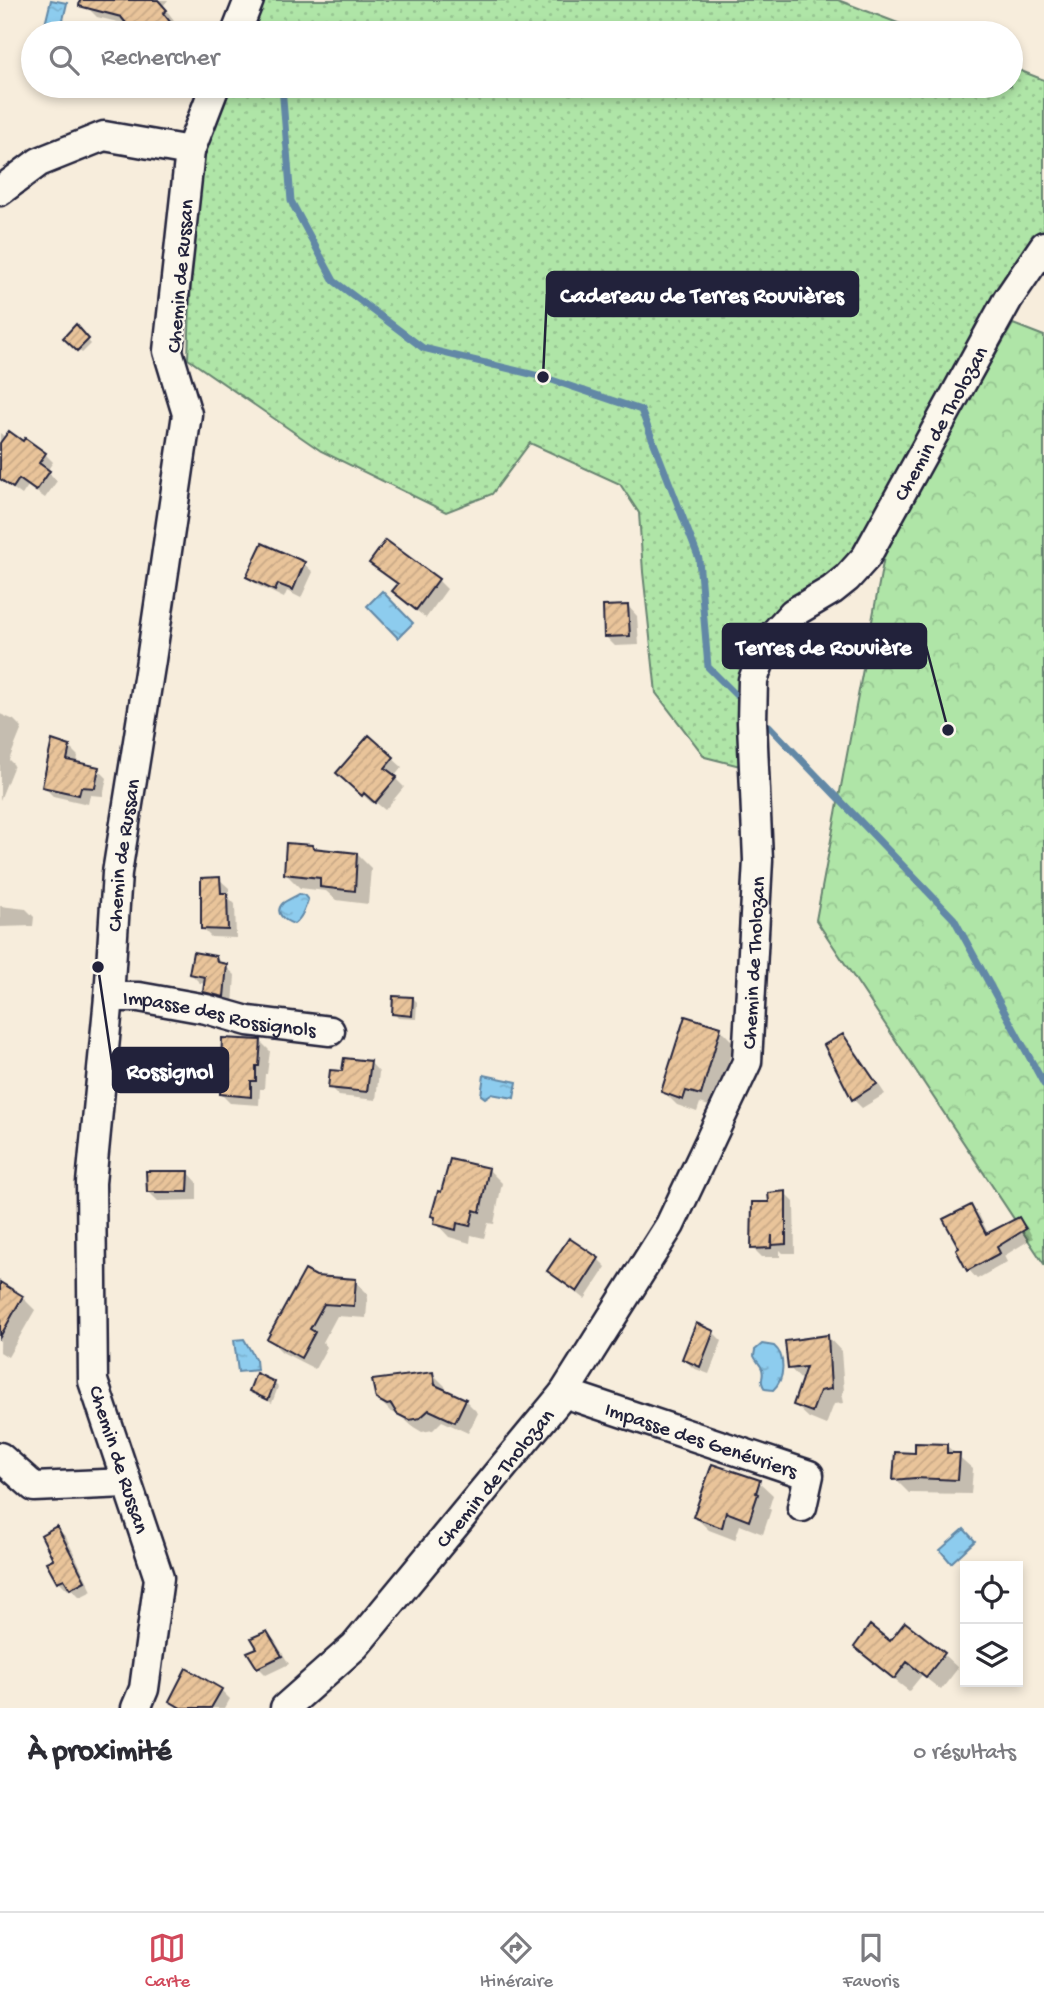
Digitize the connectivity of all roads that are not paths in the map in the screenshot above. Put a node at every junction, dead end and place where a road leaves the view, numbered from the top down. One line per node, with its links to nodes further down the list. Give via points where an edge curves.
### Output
1 (248, 0): 2 (street)
2 (240, 21)
3 (210, 98): 4 (street, Chemin de Russan)
4 (190, 151): 5 (street, via 104,136 39,162); 7 (street, Chemin de Russan, via 168,351 187,414 117,873)
5 (0, 191)
6 (1044, 246): 9 (street, Chemin de Tholozan, via 996,321 866,557 848,578 793,613 763,653 753,680 758,860 747,1062 670,1225)
7 (109, 996): 8 (street, Impasse des Rossignols, via 139,997 248,1021); 11 (street, Chemin de Russan, via 91,1183 93,1381)
8 (330, 1031)
9 (565, 1393): 12 (street, Impasse des Genévriers, via 809,1475); 14 (street, Chemin de Tholozan, via 355,1646)
10 (0, 1457): 11 (street, via 34,1487)
11 (127, 1483): 13 (street, Chemin de Russan, via 159,1578 144,1689)
12 (802, 1507)
13 (136, 1708)
14 (285, 1708)

